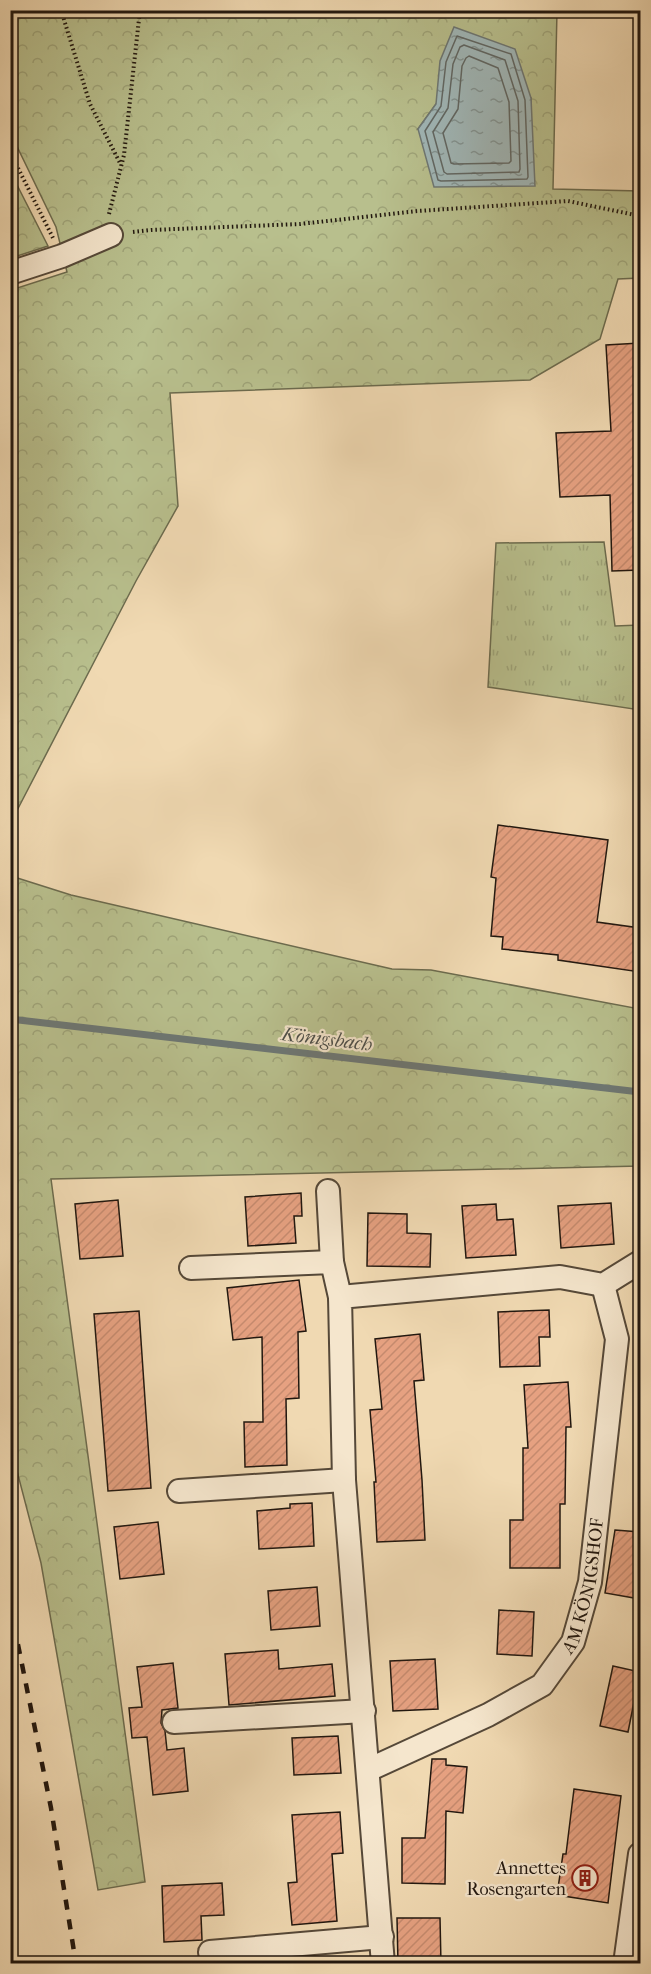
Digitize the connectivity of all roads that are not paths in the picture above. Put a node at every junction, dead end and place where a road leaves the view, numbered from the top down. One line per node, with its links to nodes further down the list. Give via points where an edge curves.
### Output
1 (111, 235): 2 (street)
2 (10, 273)
3 (328, 1191): 4 (street)
4 (332, 1262): 6 (street); 8 (street)
5 (640, 1262): 7 (street)
6 (191, 1268)
7 (603, 1285): 8 (street, via 560,1277); 13 (street, AM KÖNIGSHOF, via 617,1339 590,1582 573,1642 542,1685 488,1715)
8 (340, 1296): 9 (street)
9 (344, 1480): 10 (street); 11 (street)
10 (179, 1491)
11 (364, 1711): 12 (street); 13 (street)
12 (174, 1722)
13 (369, 1770): 15 (street)
14 (640, 1854): 18 (street)
15 (382, 1937): 16 (street); 17 (street)
16 (210, 1952)
17 (383, 1964)
18 (625, 1964)

